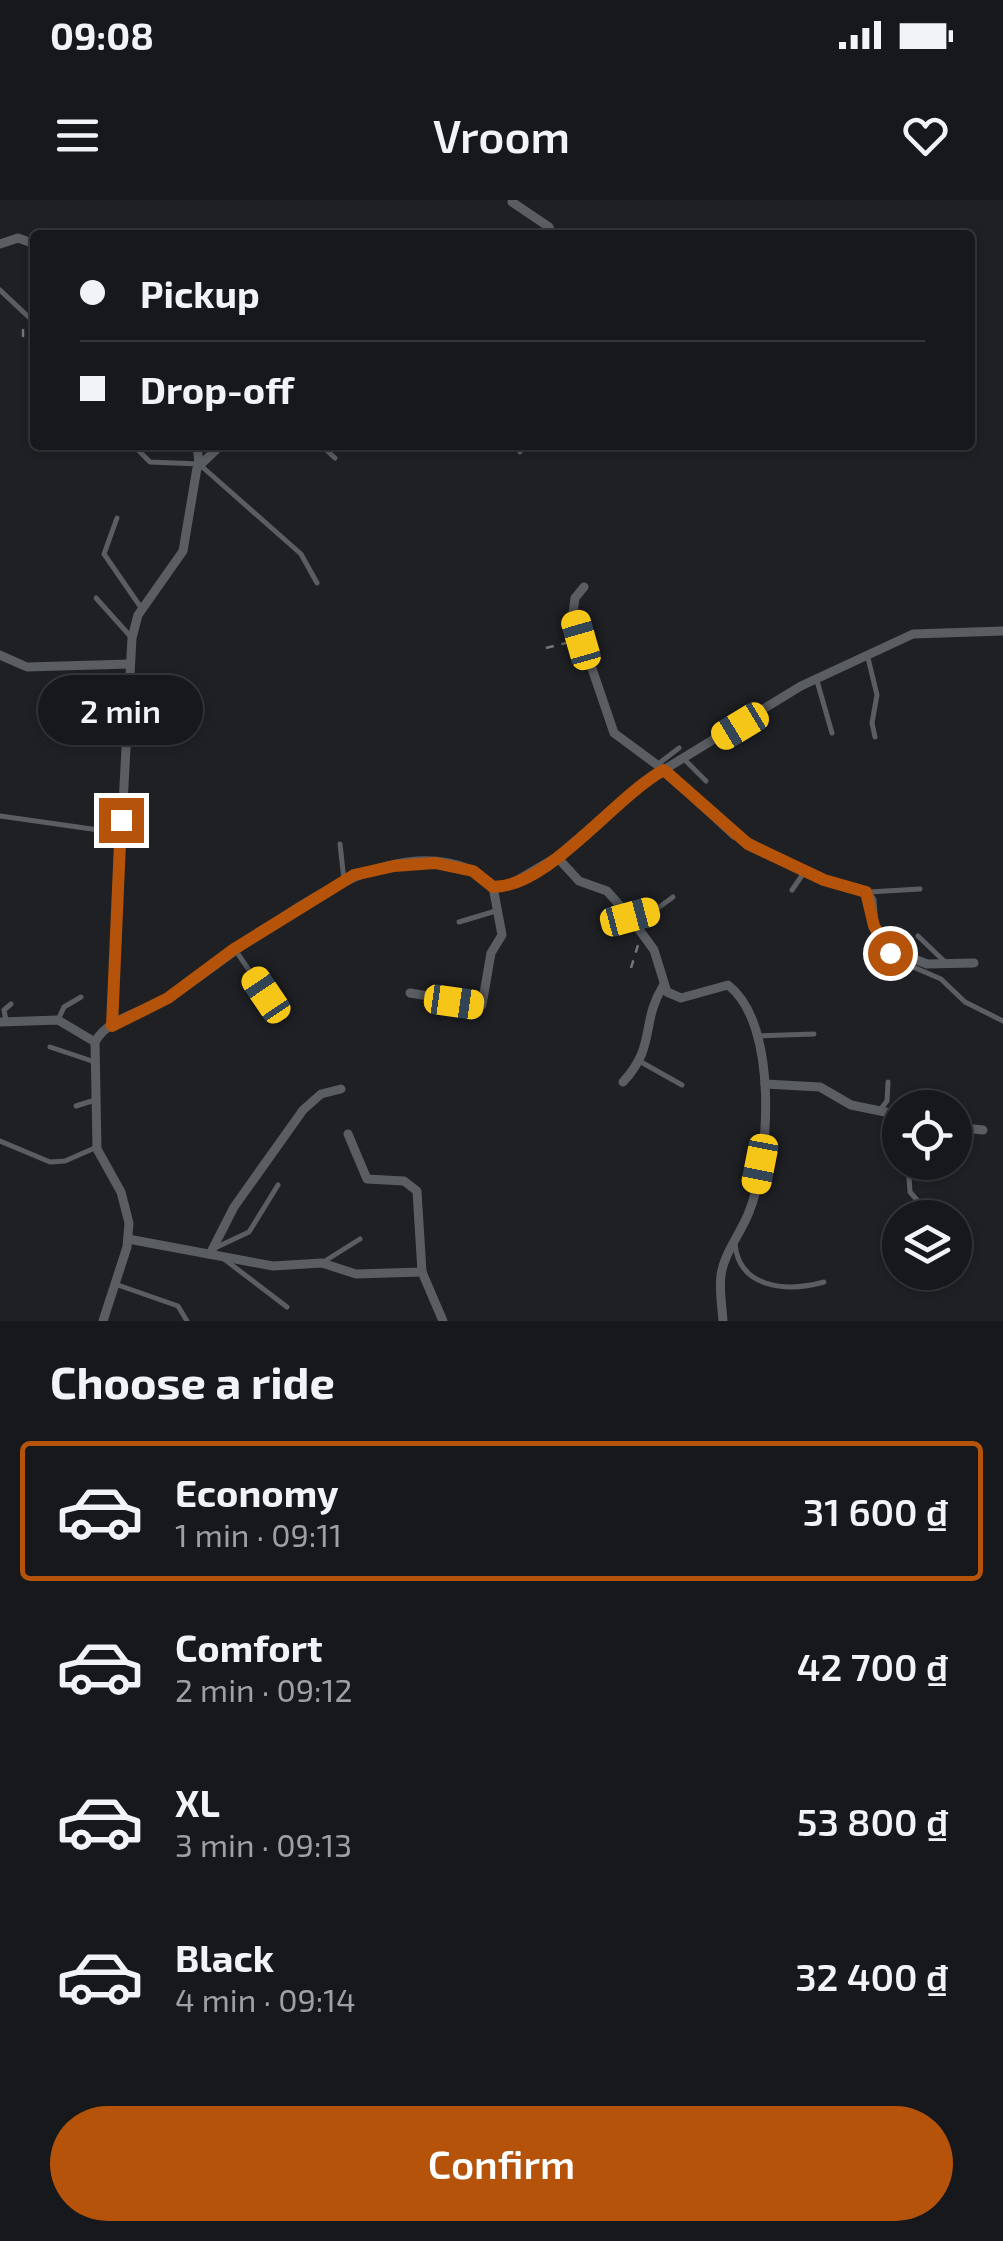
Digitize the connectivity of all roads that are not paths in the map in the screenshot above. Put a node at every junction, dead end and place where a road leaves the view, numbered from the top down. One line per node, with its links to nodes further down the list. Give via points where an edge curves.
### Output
1 (512, 202): 2 (street)
2 (550, 230)
3 (30, 242): 4 (street)
4 (0, 244)
5 (0, 290): 6 (lane)
6 (30, 321)
7 (138, 450): 12 (lane, via 150,462)
8 (198, 450): 12 (street)
9 (215, 450): 12 (street)
10 (326, 450): 11 (lane)
11 (335, 458)
12 (199, 464): 14 (lane, via 301,554); 17 (street, via 183,551)
13 (116, 518): 17 (lane, via 104,554)
14 (317, 583)
15 (584, 587): 28 (street, via 573,605 610,729)
16 (96, 598): 19 (lane)
17 (142, 608): 19 (street)
18 (1003, 631): 21 (street, via 928,631)
19 (132, 638): 22 (street)
20 (0, 655): 22 (street, via 27,666)
21 (868, 658): 23 (street); 25 (lane, via 877,696)
22 (130, 664): 31 (street)
23 (816, 678): 24 (lane); 27 (street)
24 (832, 732)
25 (875, 737)
26 (679, 748): 28 (lane)
27 (684, 758): 28 (street); 29 (lane)
28 (661, 767): 33 (street); 34 (street, via 734,835)
29 (706, 780)
30 (0, 816): 31 (lane)
31 (120, 833): 57 (street)
32 (340, 844): 35 (lane)
33 (557, 857): 36 (street); 42 (street)
34 (805, 871): 38 (lane); 39 (street)
35 (344, 880): 36 (street, via 435,863 473,871); 46 (street)
36 (493, 887): 41 (street)
37 (920, 889): 39 (lane)
38 (792, 890)
39 (866, 892): 45 (street)
40 (673, 897): 42 (lane)
41 (500, 909): 43 (lane); 50 (street, via 502,935 482,1005)
42 (630, 917): 49 (street, via 654,950)
43 (458, 922)
44 (918, 936): 48 (lane)
45 (885, 944): 48 (street, via 917,962); 55 (lane, via 897,960 942,979 965,1002)
46 (234, 949): 51 (lane); 57 (street, via 168,998)
47 (974, 964): 48 (street)
48 (948, 965)
49 (663, 986): 59 (street, via 680,998 728,986); 63 (street, via 650,1008)
50 (410, 993)
51 (266, 995)
52 (80, 997): 54 (lane)
53 (11, 1004): 56 (lane)
54 (58, 1020): 56 (street); 60 (street)
55 (1003, 1021)
56 (4, 1022)
57 (112, 1026): 60 (street)
58 (814, 1034): 59 (lane)
59 (755, 1036): 67 (street)
60 (94, 1042): 62 (street)
61 (50, 1048): 62 (lane)
62 (95, 1062): 69 (street)
63 (641, 1062): 64 (street); 66 (lane)
64 (623, 1082)
65 (888, 1082): 71 (lane)
66 (682, 1084)
67 (765, 1084): 71 (street, via 820,1087 851,1105); 80 (street, via 758,1176)
68 (342, 1089): 81 (street, via 321,1094 303,1110 234,1207)
69 (95, 1100): 70 (lane); 76 (street)
70 (76, 1106)
71 (880, 1110)
72 (972, 1129): 73 (street)
73 (983, 1130)
74 (348, 1134): 84 (street, via 367,1179 404,1181 418,1191)
75 (0, 1140): 76 (lane, via 50,1162)
76 (97, 1146): 78 (street, via 127,1209)
77 (278, 1185): 81 (lane, via 249,1232)
78 (128, 1239): 81 (street); 86 (street)
79 (360, 1239): 83 (lane)
80 (735, 1241): 85 (lane, via 738,1262 761,1282); 91 (street, via 721,1273)
81 (212, 1251): 82 (street)
82 (222, 1257): 83 (street, via 273,1266); 87 (lane)
83 (322, 1262): 84 (street, via 356,1274)
84 (422, 1272): 90 (street)
85 (824, 1282)
86 (115, 1284): 88 (street); 89 (lane, via 178,1306)
87 (286, 1307)
88 (102, 1321)
89 (187, 1321)
90 (443, 1321)
91 (723, 1321)

